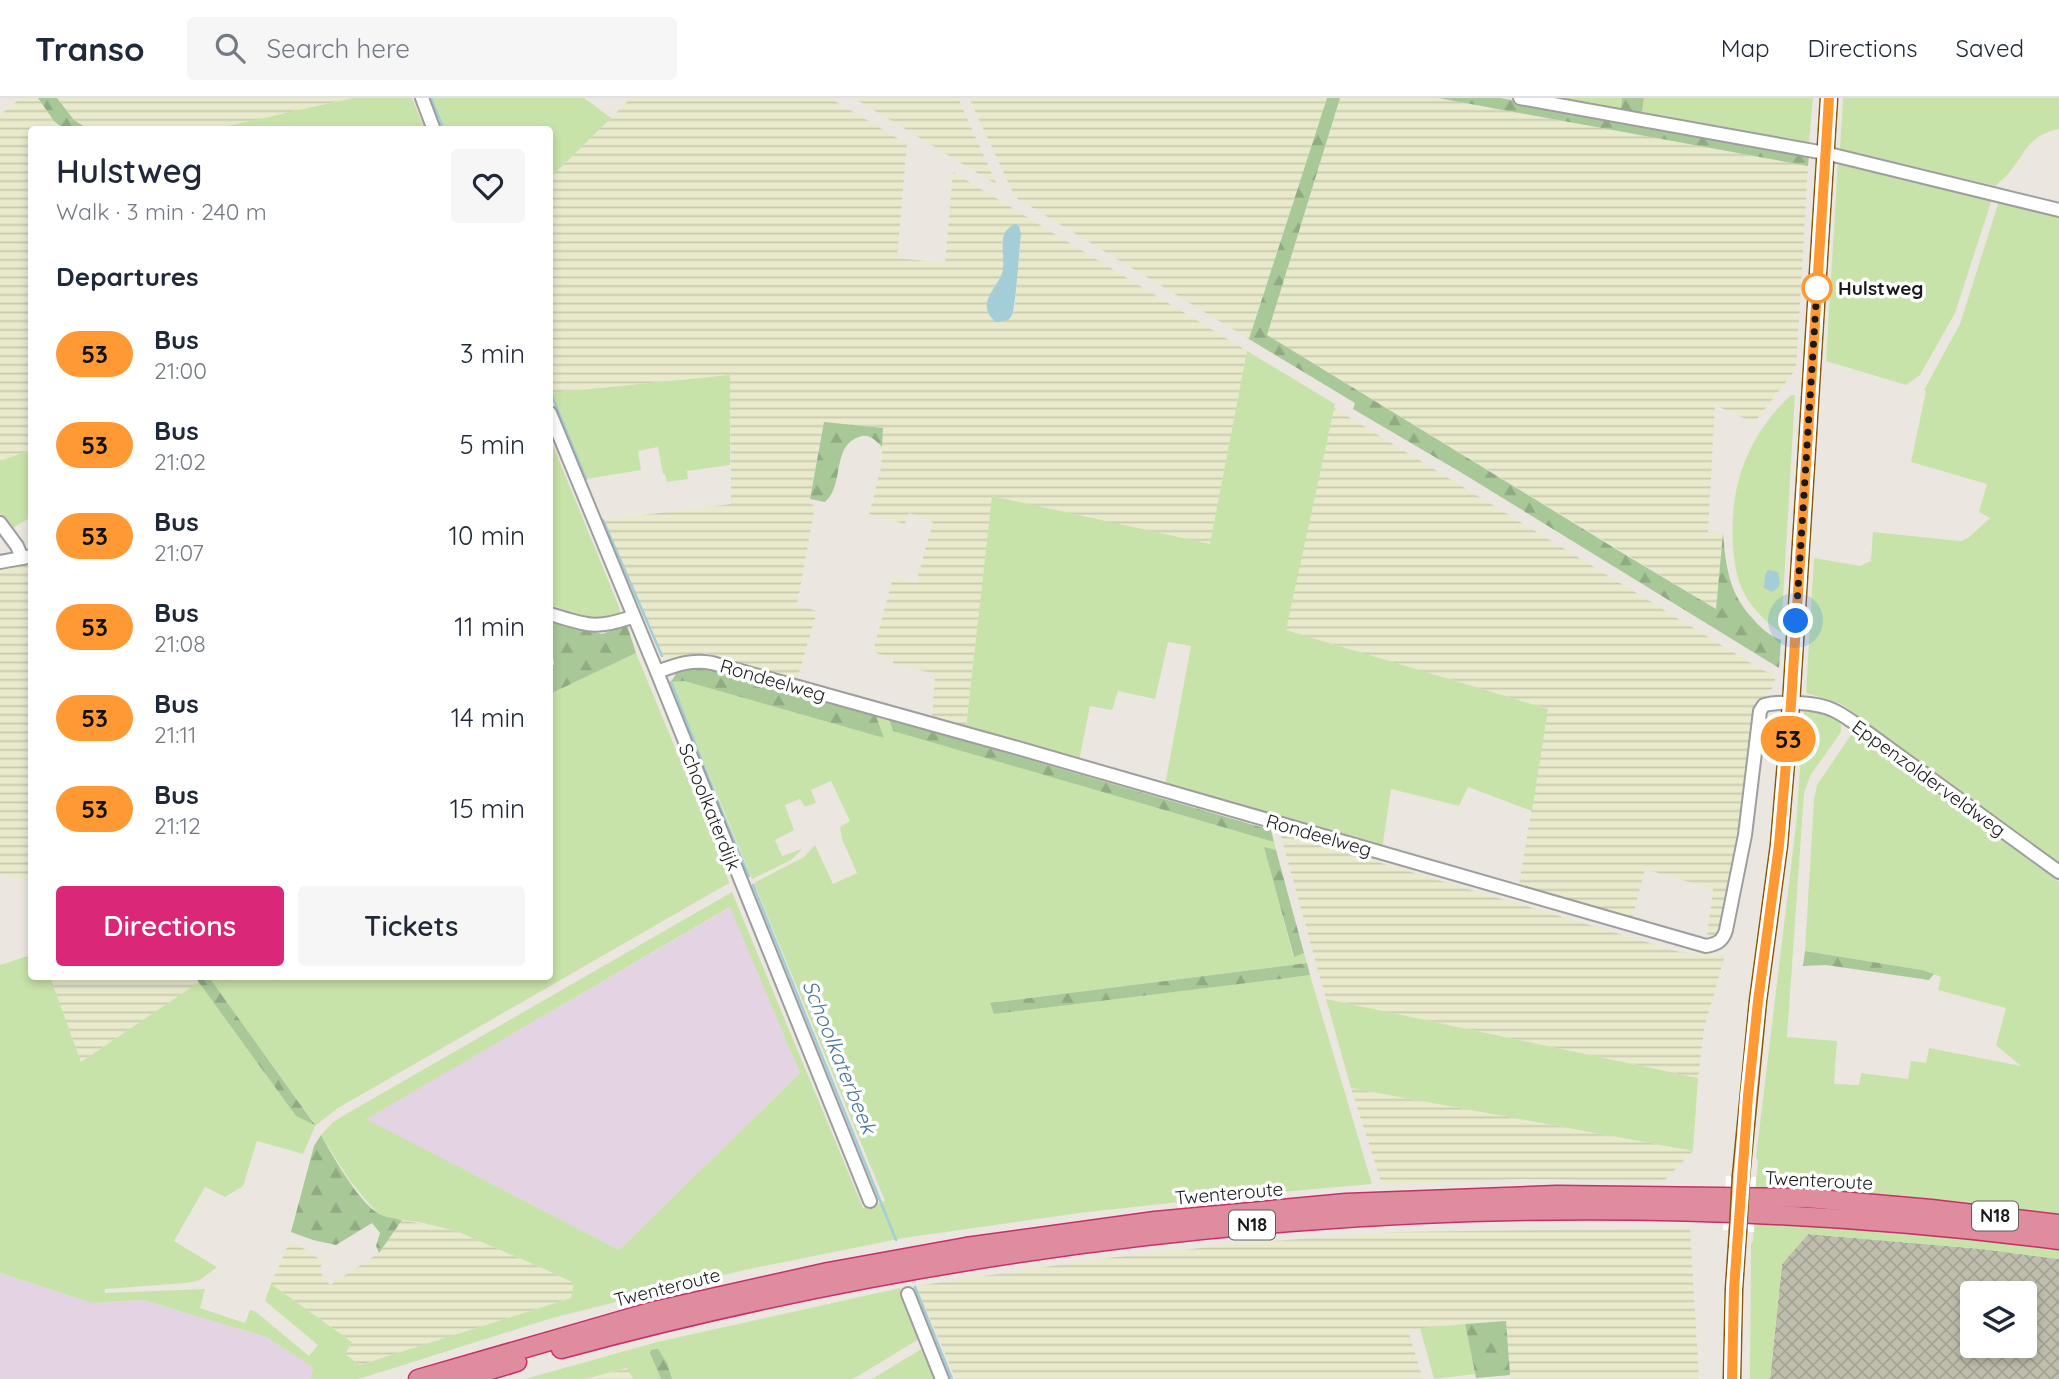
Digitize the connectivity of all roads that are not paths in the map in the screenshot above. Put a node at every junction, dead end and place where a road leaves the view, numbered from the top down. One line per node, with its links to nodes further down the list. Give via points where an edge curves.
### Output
1 (422, 98): 4 (street)
2 (1520, 98): 5 (street)
3 (1829, 98): 5 (main road)
4 (432, 126)
5 (1825, 153): 6 (street); 14 (main road)
6 (2059, 210)
7 (553, 420): 12 (street, Schoolkaterdijk)
8 (0, 523): 9 (street)
9 (27, 557): 10 (street)
10 (0, 562)
11 (553, 615): 12 (street, via 601,626)
12 (632, 617): 13 (street, Schoolkaterdijk)
13 (657, 672): 14 (street, Rondeelweg, via 683,662 712,663 1706,946 1719,942 1726,930 1745,835 1760,711 1764,705); 16 (street, Schoolkaterdijk)
14 (1791, 704): 15 (street, Eppenzolderveldweg, via 1833,710); 23 (main road, bridge, via 1741,1177)
15 (2059, 872)
16 (870, 1201)
17 (2059, 1224): 20 (highway, Twenteroute / N18, via 1807,1198 1478,1197 1346,1203 966,1247 828,1272 654,1311)
18 (2059, 1240): 21 (highway, Twenteroute / N18, via 1930,1225 1650,1209 1308,1220 1158,1234 853,1281 695,1315)
19 (908, 1294): 22 (street)
20 (418, 1379)
21 (460, 1379)
22 (943, 1379)
23 (1732, 1379)

